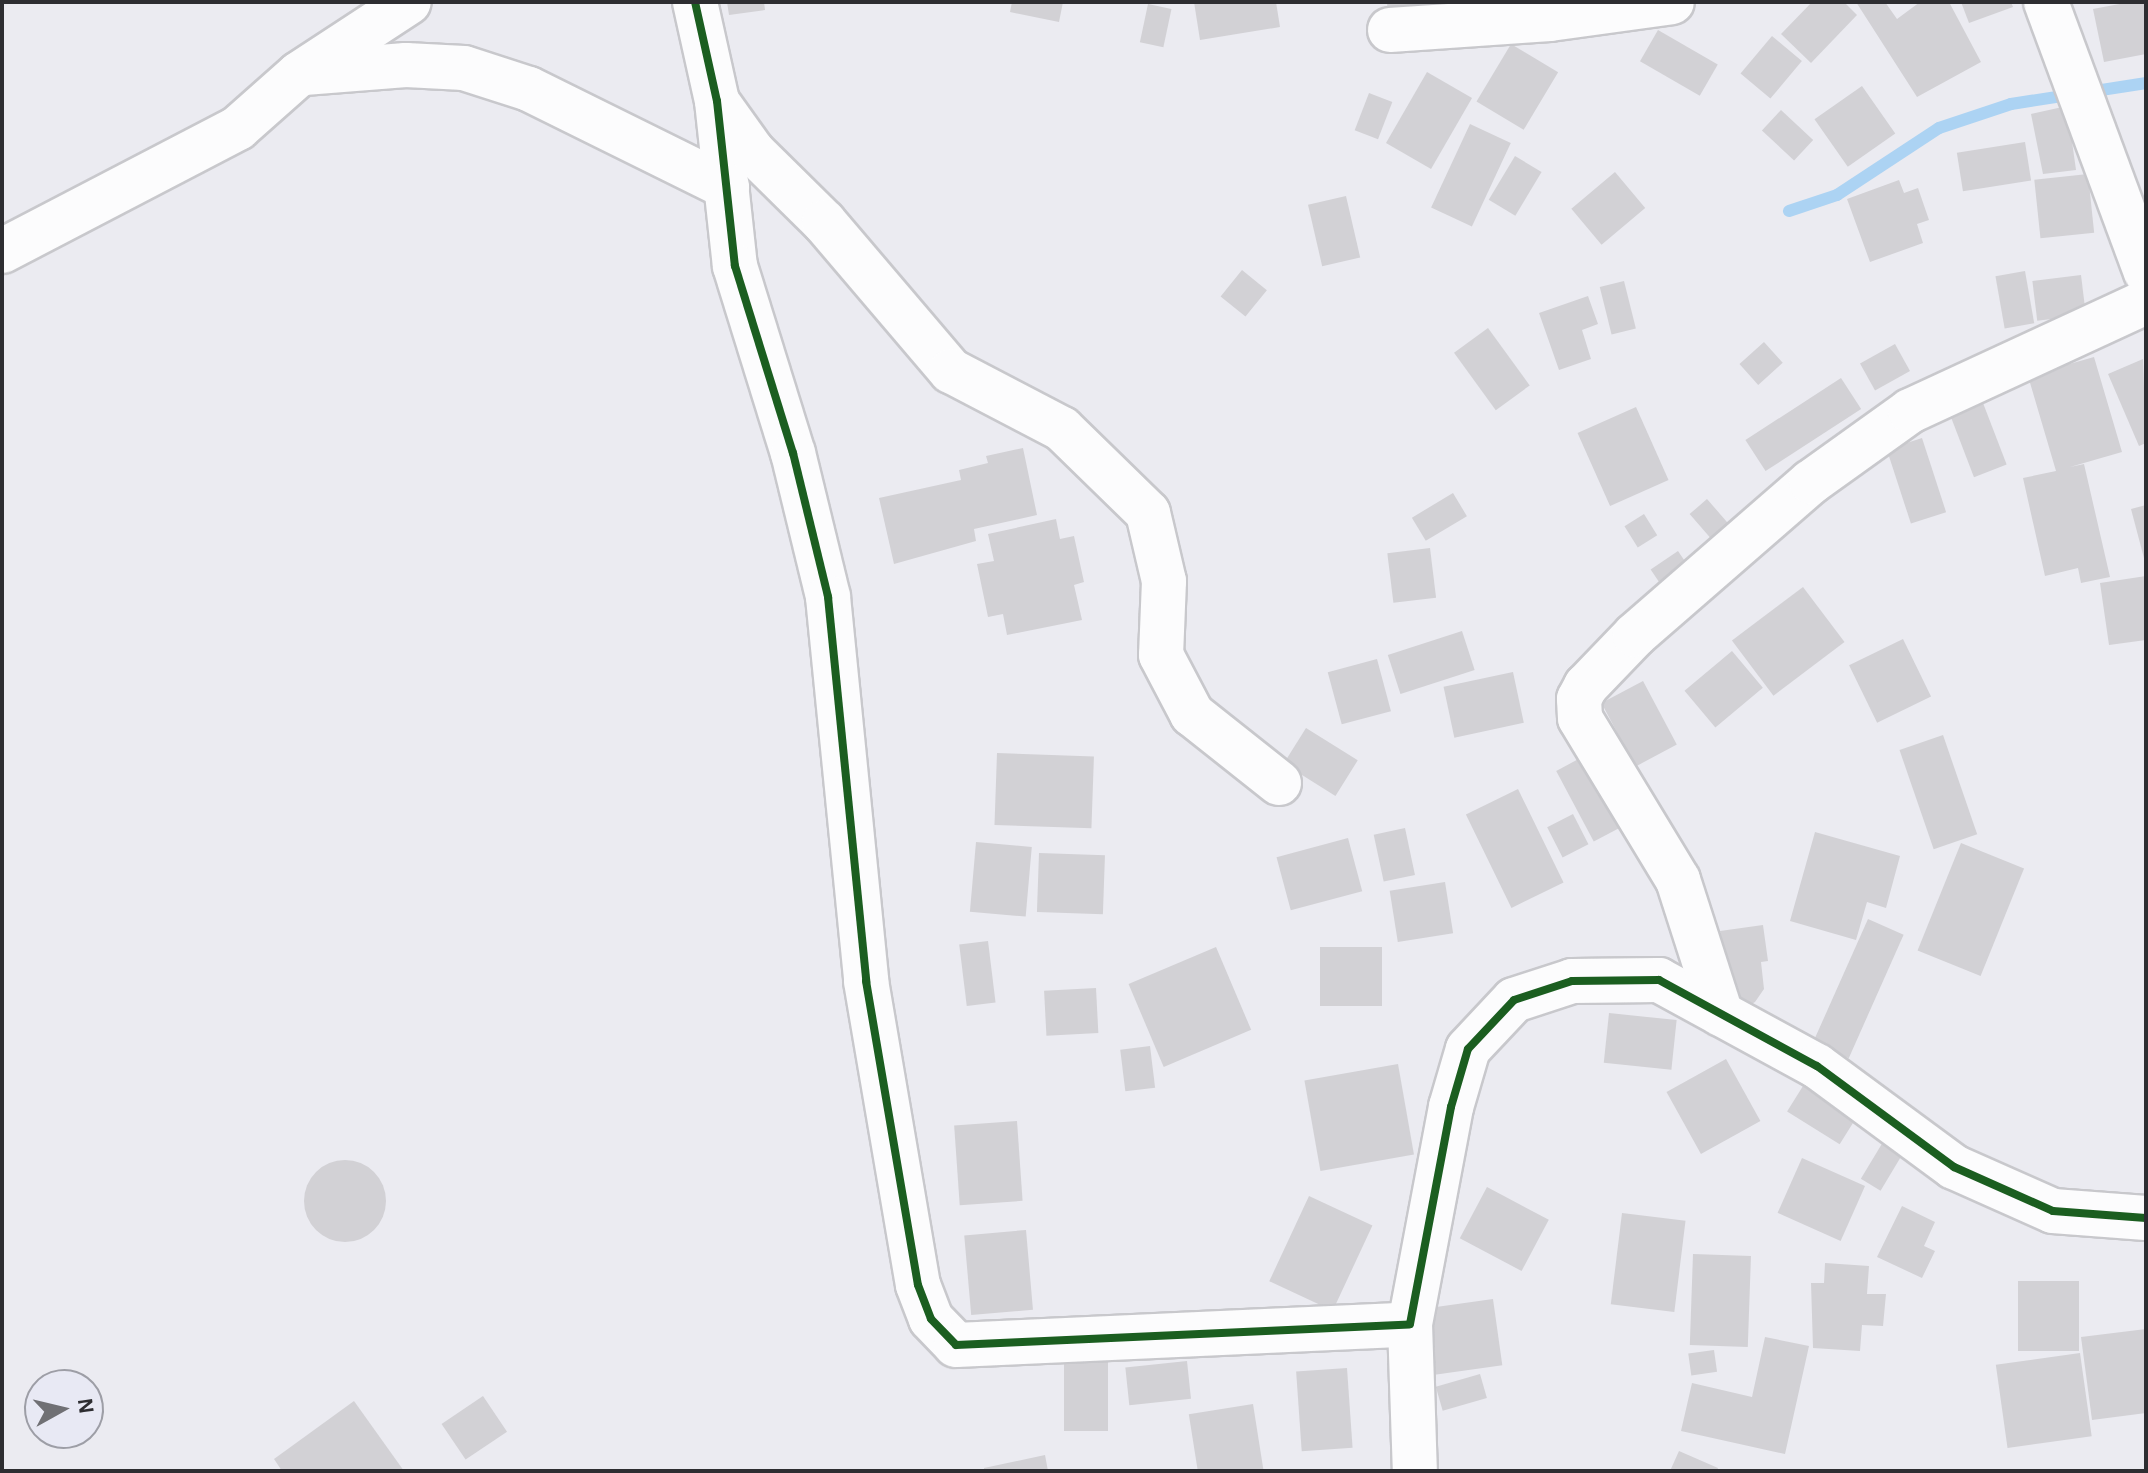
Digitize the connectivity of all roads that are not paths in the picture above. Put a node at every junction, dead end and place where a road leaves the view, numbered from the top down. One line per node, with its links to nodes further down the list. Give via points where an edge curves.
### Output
1 (409, 2): 6 (street)
2 (695, 2): 7 (street)
3 (1672, 2): 5 (street, via 1550,19)
4 (2058, 18): 9 (street, via 2098,144)
5 (1390, 30)
6 (299, 74): 8 (street, via 406,65 464,68 529,89); 10 (street, via 238,128)
7 (717, 101): 8 (street); 13 (street, via 753,152 824,222 951,371 1062,429 1148,513 1164,581 1161,655 1192,714)
8 (727, 187): 16 (street, via 735,266 793,453 828,597 866,981 918,1285 931,1319 956,1345)
9 (2136, 210): 11 (street)
10 (2, 251)
11 (2146, 272)
12 (2146, 302): 14 (street, via 1910,411 1811,482 1635,635 1586,686 1579,699 1580,718 1678,880)
13 (1279, 783)
14 (1721, 1014): 15 (street, via 1817,1066 1954,1167 2053,1211); 16 (street, via 1659,980 1572,981 1514,1000 1468,1049 1451,1107)
15 (2146, 1218)
16 (1410, 1324): 17 (street)
17 (1415, 1471)

